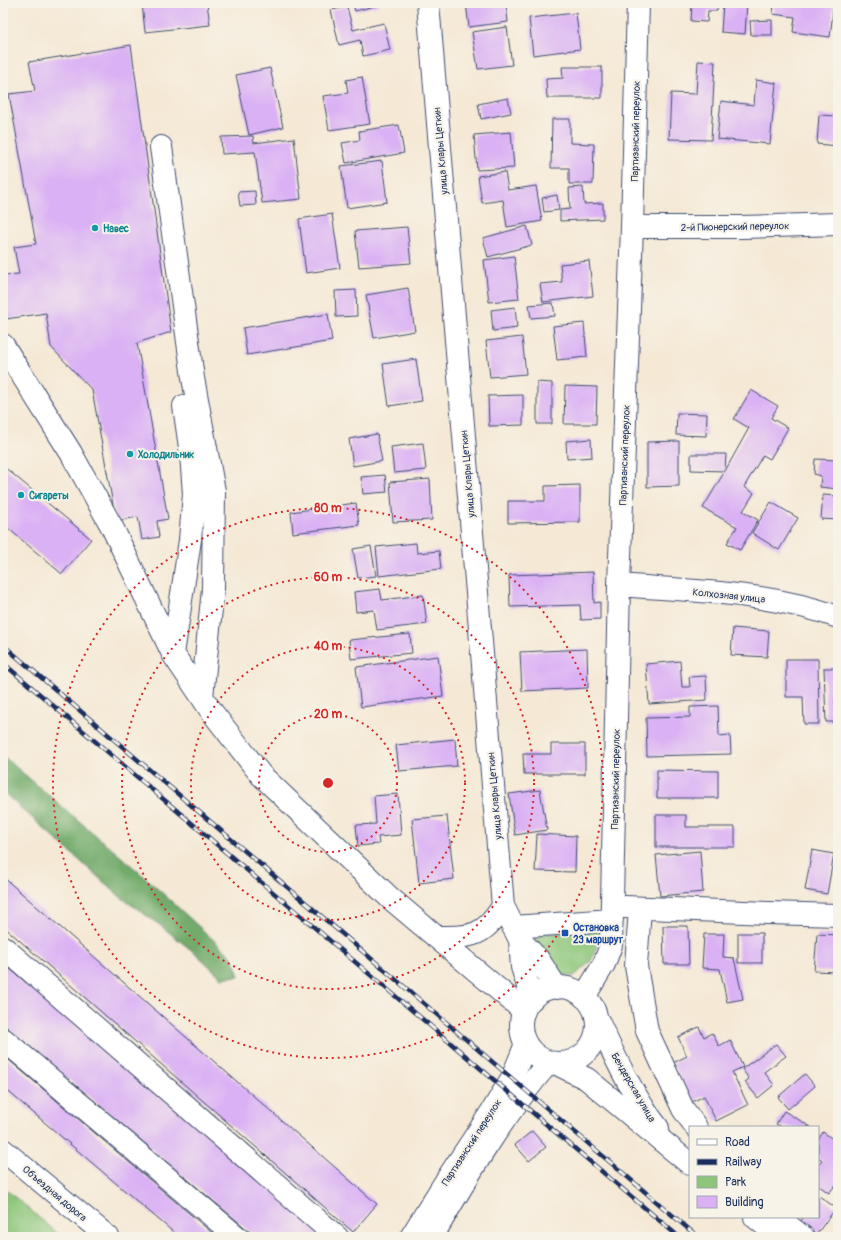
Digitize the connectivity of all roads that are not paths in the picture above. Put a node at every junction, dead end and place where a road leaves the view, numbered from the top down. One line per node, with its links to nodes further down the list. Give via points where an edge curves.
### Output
1 (428, 3): 12 (street, улица Клары Цеткин)
2 (638, 3): 5 (street, Партизанский переулок)
3 (161, 147): 11 (street, via 194,378 214,490 213,589)
4 (838, 224): 5 (street, 2-й Пионерский переулок)
5 (632, 227): 8 (street, Партизанский переулок)
6 (174, 340): 10 (street, via 191,454 194,494 190,540)
7 (3, 344): 10 (street, via 71,453 112,526)
8 (619, 585): 9 (street, Колхозная улица, via 759,597 820,610); 14 (street, Партизанский переулок)
9 (838, 617)
10 (173, 654): 11 (street)
11 (202, 698): 17 (street, via 261,775 390,898)
12 (503, 906): 16 (street, улица Клары Цеткин); 17 (street, via 495,919 483,930 466,937)
13 (640, 908): 14 (street); 15 (street); 25 (street, via 636,966 647,1031 683,1109)
14 (612, 913): 16 (street); 21 (street, Партизанский переулок, via 611,945)
15 (838, 915)
16 (517, 933): 19 (street, улица Клары Цеткин); 20 (street, улица Клары Цеткин)
17 (436, 937): 20 (street)
18 (3, 947): 32 (street)
19 (557, 988): 20 (street, via 541,992); 21 (street, via 574,991)
20 (528, 1005): 23 (street, via 521,1022 521,1032)
21 (589, 1005): 24 (street, via 597,1026 595,1039 588,1050 568,1063); 27 (street, Бендерская улица, via 635,1094 656,1126)
22 (3, 1039): 31 (street)
23 (526, 1044): 24 (street, via 531,1052); 33 (street, Партизанский переулок, via 512,1078)
24 (552, 1063): 27 (street, Бендерская улица, via 588,1079); 34 (street, Партизанский переулок, via 522,1095 475,1163)
25 (695, 1126)
26 (3, 1150): 30 (street, Объездная дорога)
27 (685, 1160)
28 (756, 1218): 35 (street)
29 (779, 1218): 36 (street)
30 (108, 1237)
31 (237, 1237)
32 (337, 1237)
33 (411, 1237)
34 (432, 1237)
35 (779, 1237)
36 (803, 1237)

